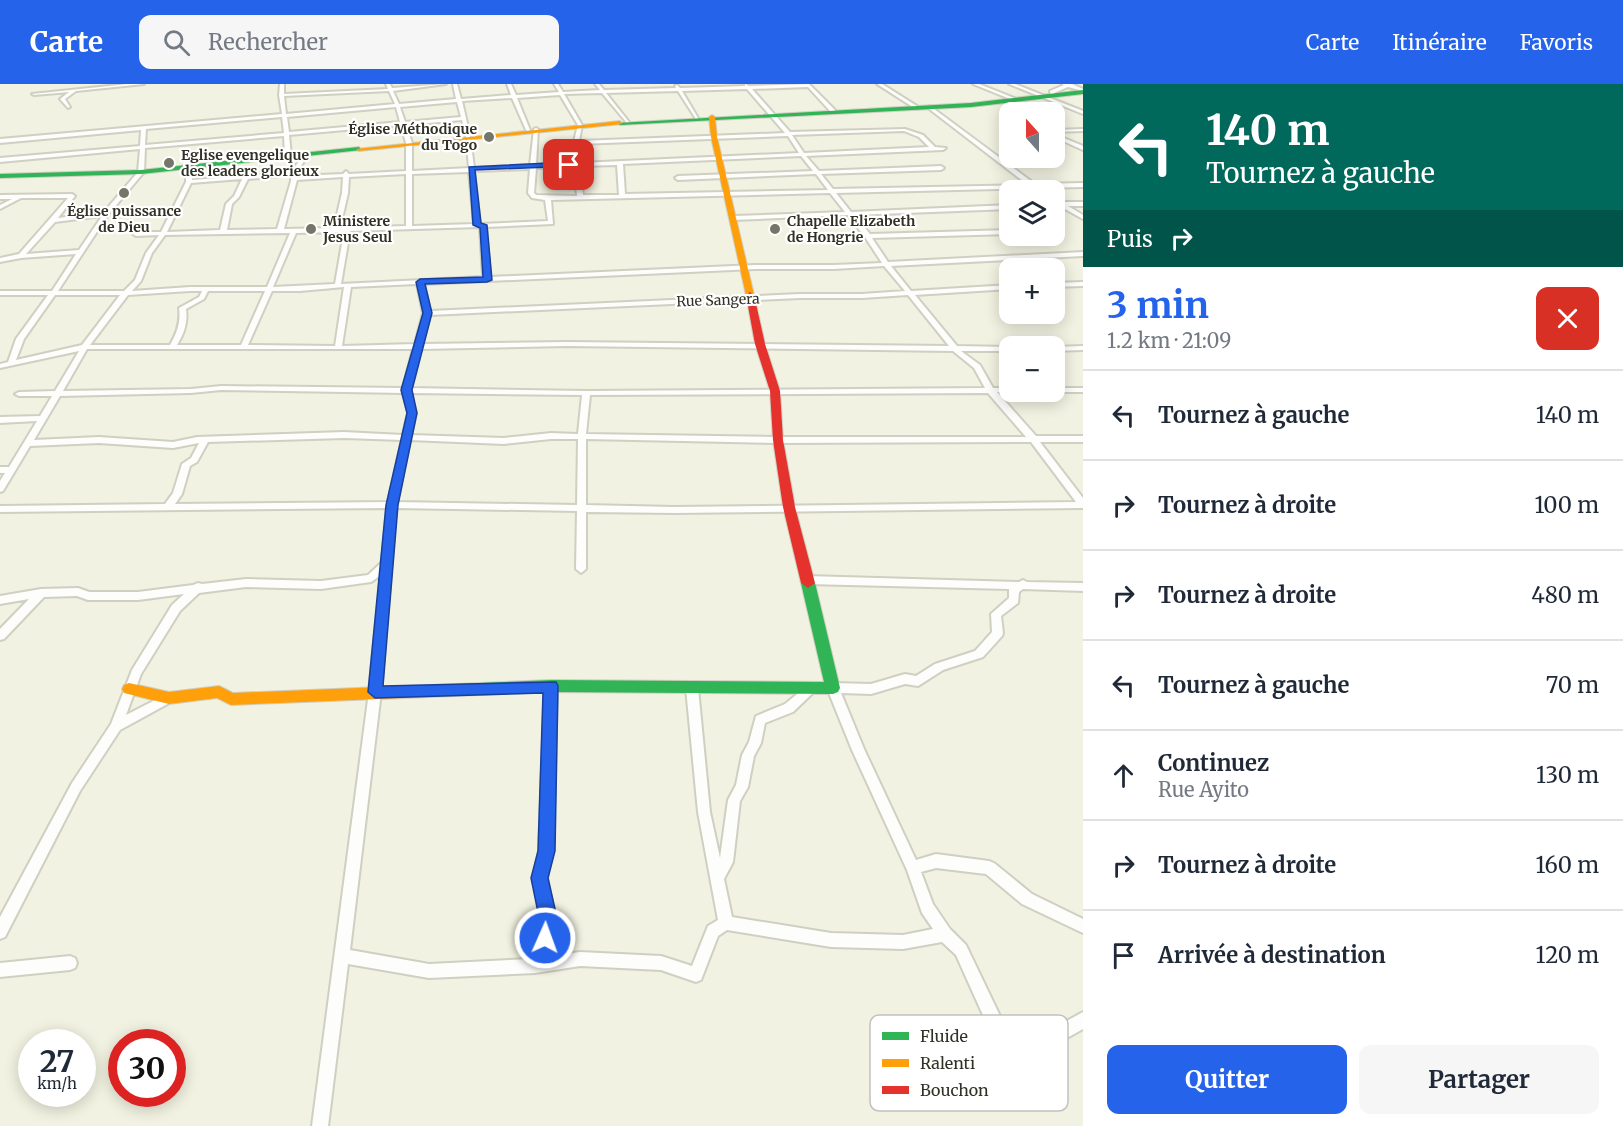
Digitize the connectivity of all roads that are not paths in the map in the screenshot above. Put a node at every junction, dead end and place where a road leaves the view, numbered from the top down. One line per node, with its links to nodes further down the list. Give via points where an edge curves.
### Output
1 (142, 84): 16 (street)
2 (282, 84): 21 (street)
3 (444, 84): 15 (street)
4 (455, 84): 24 (street)
5 (509, 84): 23 (street)
6 (556, 84): 20 (street)
7 (597, 84): 18 (street)
8 (879, 84): 28 (street)
9 (975, 84): 25 (street)
10 (1011, 84): 22 (street)
11 (1067, 84): 17 (street); 22 (street)
12 (808, 85): 14 (street); 29 (street)
13 (677, 86): 14 (street); 18 (street); 35 (street)
14 (746, 86): 31 (street)
15 (389, 87): 21 (street); 26 (street)
16 (74, 90): 19 (street); 27 (street, via 62,99)
17 (1083, 91): 22 (street)
18 (601, 92): 20 (street); 36 (street)
19 (34, 94)
20 (560, 94): 23 (street); 38 (street)
21 (282, 95): 32 (street)
22 (1048, 96): 25 (street); 30 (street)
23 (514, 97): 24 (street); 40 (street)
24 (460, 100): 26 (street); 34 (street)
25 (1017, 100): 28 (street)
26 (397, 105): 32 (street); 37 (street)
27 (68, 107)
28 (924, 107): 29 (street); 79 (street)
29 (833, 111): 31 (street)
30 (1083, 113)
31 (772, 114): 33 (street); 45 (street)
32 (283, 116): 39 (street); 43 (street)
33 (712, 117): 35 (street); 47 (street)
34 (464, 118): 37 (street); 46 (street)
35 (696, 118): 36 (street)
36 (627, 122): 38 (street)
37 (404, 124): 43 (street); 51 (street)
38 (579, 125): 40 (street); 52 (street)
39 (144, 129): 50 (street); 53 (street)
40 (532, 129): 46 (street); 67 (street)
41 (1065, 130): 42 (street)
42 (1082, 130)
43 (288, 133): 53 (street); 61 (street)
44 (824, 133): 45 (street); 48 (street); 55 (street, via 904,130 921,136)
45 (789, 134): 47 (street); 60 (street)
46 (468, 136): 51 (street); 68 (street)
47 (714, 137): 52 (street); 62 (street)
48 (830, 139)
49 (1065, 140): 57 (street)
50 (0, 141)
51 (409, 143): 59 (street); 70 (street)
52 (574, 143): 64 (street)
53 (144, 146): 63 (street); 71 (street)
54 (836, 146): 58 (street)
55 (933, 148): 56 (street); 58 (street)
56 (943, 148)
57 (1083, 148)
58 (842, 153): 60 (street)
59 (306, 154): 61 (street); 74 (street)
60 (802, 154): 62 (street); 72 (street)
61 (288, 156): 66 (street)
62 (718, 157): 65 (street); 76 (street)
63 (0, 160)
64 (578, 164): 65 (street); 67 (street); 89 (street)
65 (620, 164): 87 (street)
66 (203, 166): 71 (street); 80 (street, via 189,173)
67 (532, 166): 68 (street); 90 (street, via 531,195)
68 (471, 168): 70 (street); 101 (street)
69 (941, 168): 72 (street)
70 (409, 171): 73 (street); 102 (street)
71 (141, 172): 75 (street); 97 (street)
72 (815, 172): 76 (street); 84 (street)
73 (346, 173): 74 (street); 103 (street)
74 (294, 175): 77 (street); 105 (street)
75 (0, 176)
76 (724, 176): 78 (street); 85 (street)
77 (246, 177): 80 (street); 108 (street, via 229,204)
78 (678, 177)
79 (1026, 180)
80 (189, 182): 110 (street)
81 (1083, 184): 82 (street)
82 (1065, 185)
83 (999, 187): 84 (street)
84 (830, 189): 85 (street); 96 (street)
85 (729, 193): 87 (street); 99 (street)
86 (21, 196): 88 (street); 94 (street); 100 (street, via 72,196)
87 (622, 196): 89 (street)
88 (0, 197)
89 (580, 197): 90 (street)
90 (548, 198): 101 (street, via 551,223)
91 (1065, 204): 92 (street)
92 (1083, 204)
93 (1065, 206): 98 (street)
94 (0, 207)
95 (999, 207): 96 (street)
96 (847, 212): 99 (street); 111 (street)
97 (106, 213): 100 (street); 112 (street)
98 (1083, 217)
99 (734, 218): 117 (street)
100 (53, 220): 114 (street)
101 (480, 225): 102 (street); 118 (street)
102 (409, 226): 104 (street)
103 (337, 229): 104 (street); 106 (street)
104 (347, 230): 120 (street)
105 (280, 231): 106 (street); 108 (street)
106 (294, 231): 124 (street)
107 (999, 232): 111 (street)
108 (223, 233): 110 (street)
109 (136, 234): 110 (street)
110 (163, 234): 128 (street, via 149,253 138,281)
111 (868, 236): 116 (street)
112 (81, 252): 114 (street); 127 (street)
113 (1083, 254): 116 (street)
114 (21, 256): 115 (street)
115 (0, 260)
116 (885, 263): 117 (street); 130 (street)
117 (744, 268): 118 (street); 131 (street)
118 (487, 280): 119 (street)
119 (420, 282): 122 (street); 132 (street)
120 (338, 284): 122 (street); 124 (street)
121 (1083, 284): 123 (street)
122 (348, 285): 138 (street)
123 (1065, 285)
124 (270, 288): 126 (street); 137 (street)
125 (999, 288): 130 (street, Rue Sangera)
126 (206, 289): 128 (street); 136 (street, via 202,297 182,308 184,323)
127 (55, 291): 128 (street); 129 (street); 143 (street, via 20,339)
128 (128, 291): 134 (street)
129 (0, 293)
130 (910, 293): 131 (street, Rue Sangera); 142 (street)
131 (752, 299): 132 (street, Rue Sangera); 133 (street)
132 (428, 313): 135 (street)
133 (760, 344): 135 (street); 142 (street); 150 (street)
134 (85, 346): 136 (street); 143 (street); 151 (street)
135 (417, 346): 138 (street); 145 (street)
136 (172, 347): 137 (street)
137 (244, 347): 138 (street)
138 (338, 348)
139 (1083, 348): 141 (street)
140 (999, 349): 142 (street)
141 (1065, 349)
142 (956, 350): 146 (street, via 977,367)
143 (11, 364): 144 (street)
144 (0, 366)
145 (406, 390): 151 (street, via 221,387); 152 (street); 157 (street, via 412,413)
146 (990, 390): 147 (street); 150 (street); 160 (street)
147 (999, 390)
148 (1065, 390): 149 (street)
149 (1083, 390)
150 (775, 391): 152 (street); 159 (street)
151 (60, 393): 153 (street); 154 (street)
152 (586, 393): 156 (street)
153 (19, 394)
154 (44, 418): 155 (street); 162 (street)
155 (0, 420)
156 (582, 436): 157 (street, via 504,441); 159 (street); 168 (street)
157 (406, 439): 161 (street, via 344,435); 166 (street)
158 (1083, 439): 160 (street)
159 (778, 440): 160 (street); 169 (street)
160 (1034, 440): 167 (street)
161 (204, 441): 162 (street, via 173,445 99,440); 170 (street, via 194,460 186,464 180,486)
162 (28, 443): 164 (street)
163 (0, 470): 164 (street)
164 (12, 470): 165 (street)
165 (0, 489)
166 (392, 505): 168 (street); 170 (street); 172 (street)
167 (1083, 505): 169 (street)
168 (580, 506): 169 (street, via 674,510); 173 (street)
169 (789, 507): 174 (street)
170 (167, 508): 171 (street)
171 (0, 509)
172 (386, 564): 177 (street, via 370,578 321,585 246,583); 186 (street)
173 (581, 569)
174 (807, 580): 175 (street); 184 (street)
175 (1023, 584): 176 (street); 184 (street, via 1014,590 1014,600 996,614 998,633 980,653 940,667 918,681 905,679 871,689)
176 (1083, 586)
177 (198, 587): 178 (street, via 138,596); 185 (street, via 161,630)
178 (41, 593): 179 (street); 180 (street)
179 (0, 600)
180 (0, 636)
181 (550, 686): 182 (street); 186 (street); 197 (street, via 546,851 540,878 549,922)
182 (692, 688): 183 (street); 190 (street, via 704,812)
183 (812, 688): 184 (street); 190 (street, via 789,708 760,720 742,787 734,800 726,862)
184 (833, 688): 189 (street)
185 (129, 689): 187 (street); 188 (street)
186 (375, 692): 187 (street, via 231,699 219,692); 195 (street)
187 (169, 698): 188 (street)
188 (116, 726): 193 (street, via 76,787)
189 (913, 868): 192 (street, via 936,861 989,868 1027,899); 194 (street, via 927,908)
190 (718, 877): 191 (street)
191 (726, 923): 194 (street, via 831,940 903,942); 197 (street, via 712,931 696,975 661,963 580,959)
192 (1083, 926)
193 (0, 932)
194 (945, 934): 199 (street, via 961,950)
195 (341, 956): 197 (street, via 429,971); 202 (street)
196 (70, 963): 198 (street)
197 (535, 966)
198 (0, 970)
199 (991, 1015)
200 (1083, 1020): 201 (street)
201 (1068, 1029)
202 (320, 1126)

